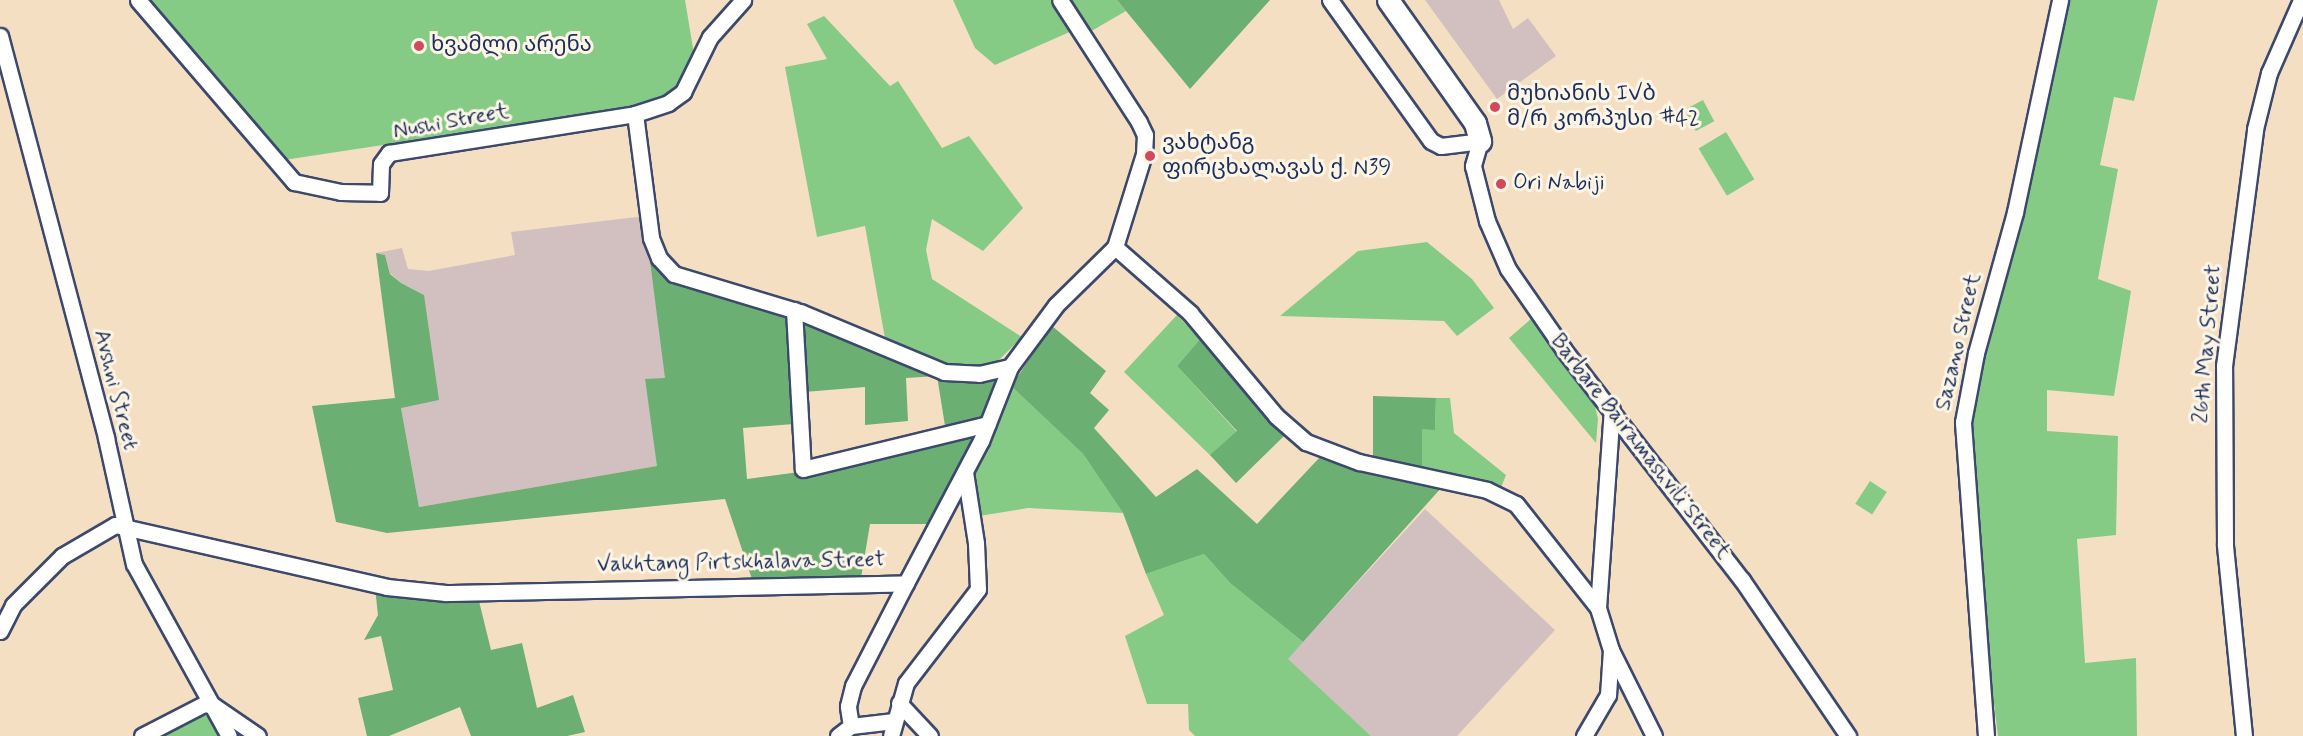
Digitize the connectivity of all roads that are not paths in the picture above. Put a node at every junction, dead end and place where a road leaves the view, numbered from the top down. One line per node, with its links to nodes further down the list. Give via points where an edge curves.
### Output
1 (138, 0): 9 (street, Nushi Street, via 283,172 294,182 308,186 341,192 380,192 381,164 389,153)
2 (743, 0): 9 (street, via 710,37 683,92 657,108)
3 (1060, 0): 11 (street, Vakhtang Pirtskhalava Street, via 1145,135 1144,154)
4 (1330, 0): 10 (street, via 1431,141 1441,146)
5 (1388, 0): 10 (street, via 1475,123)
6 (2060, 0): 35 (street, Sazano Street, via 2015,212 1976,353 1963,422)
7 (2301, 0): 36 (street, 26th May Street, via 2269,73 2255,129 2224,366 2225,544)
8 (0, 36): 17 (street, Avshni Street, via 106,438)
9 (635, 114): 12 (street, via 651,238 659,258 674,274)
10 (1480, 141): 14 (street, Barbare Bairamashvili Street, via 1473,166 1487,221 1508,269 1564,350)
11 (1115, 247): 13 (street, Vakhtang Pirtskhalava Street, via 1056,306); 19 (street, via 1190,313 1276,416 1306,442 1359,462 1486,490 1516,504)
12 (794, 310): 13 (street, via 944,372 979,374); 15 (street, via 803,469)
13 (1011, 367): 15 (street, Vakhtang Pirtskhalava Street)
14 (1612, 409): 19 (street); 34 (street, Barbare Bairamashvili Street, via 1742,580)
15 (988, 424): 16 (street, Vakhtang Pirtskhalava Street)
16 (965, 472): 18 (street, Vakhtang Pirtskhalava Street); 22 (street, via 976,543 978,589 906,683)
17 (123, 526): 18 (street, Vakhtang Pirtskhalava Street, via 387,587 446,593); 20 (street, via 106,529 62,556 13,605); 23 (street, Avshni Street, via 134,564)
18 (906, 582): 24 (street, via 853,686 848,706)
19 (1598, 608): 21 (street)
20 (0, 631)
21 (1611, 650): 32 (street, via 1608,695); 33 (street)
22 (898, 703): 25 (street); 31 (street)
23 (214, 706): 26 (street, via 204,704); 28 (street, Avshni Street); 29 (street)
24 (851, 726): 25 (street); 30 (street)
25 (892, 729)
26 (158, 731): 27 (street)
27 (142, 736)
28 (229, 736)
29 (258, 736)
30 (838, 736)
31 (930, 736)
32 (1584, 736)
33 (1654, 736)
34 (1848, 736)
35 (1986, 736)
36 (2244, 736)

